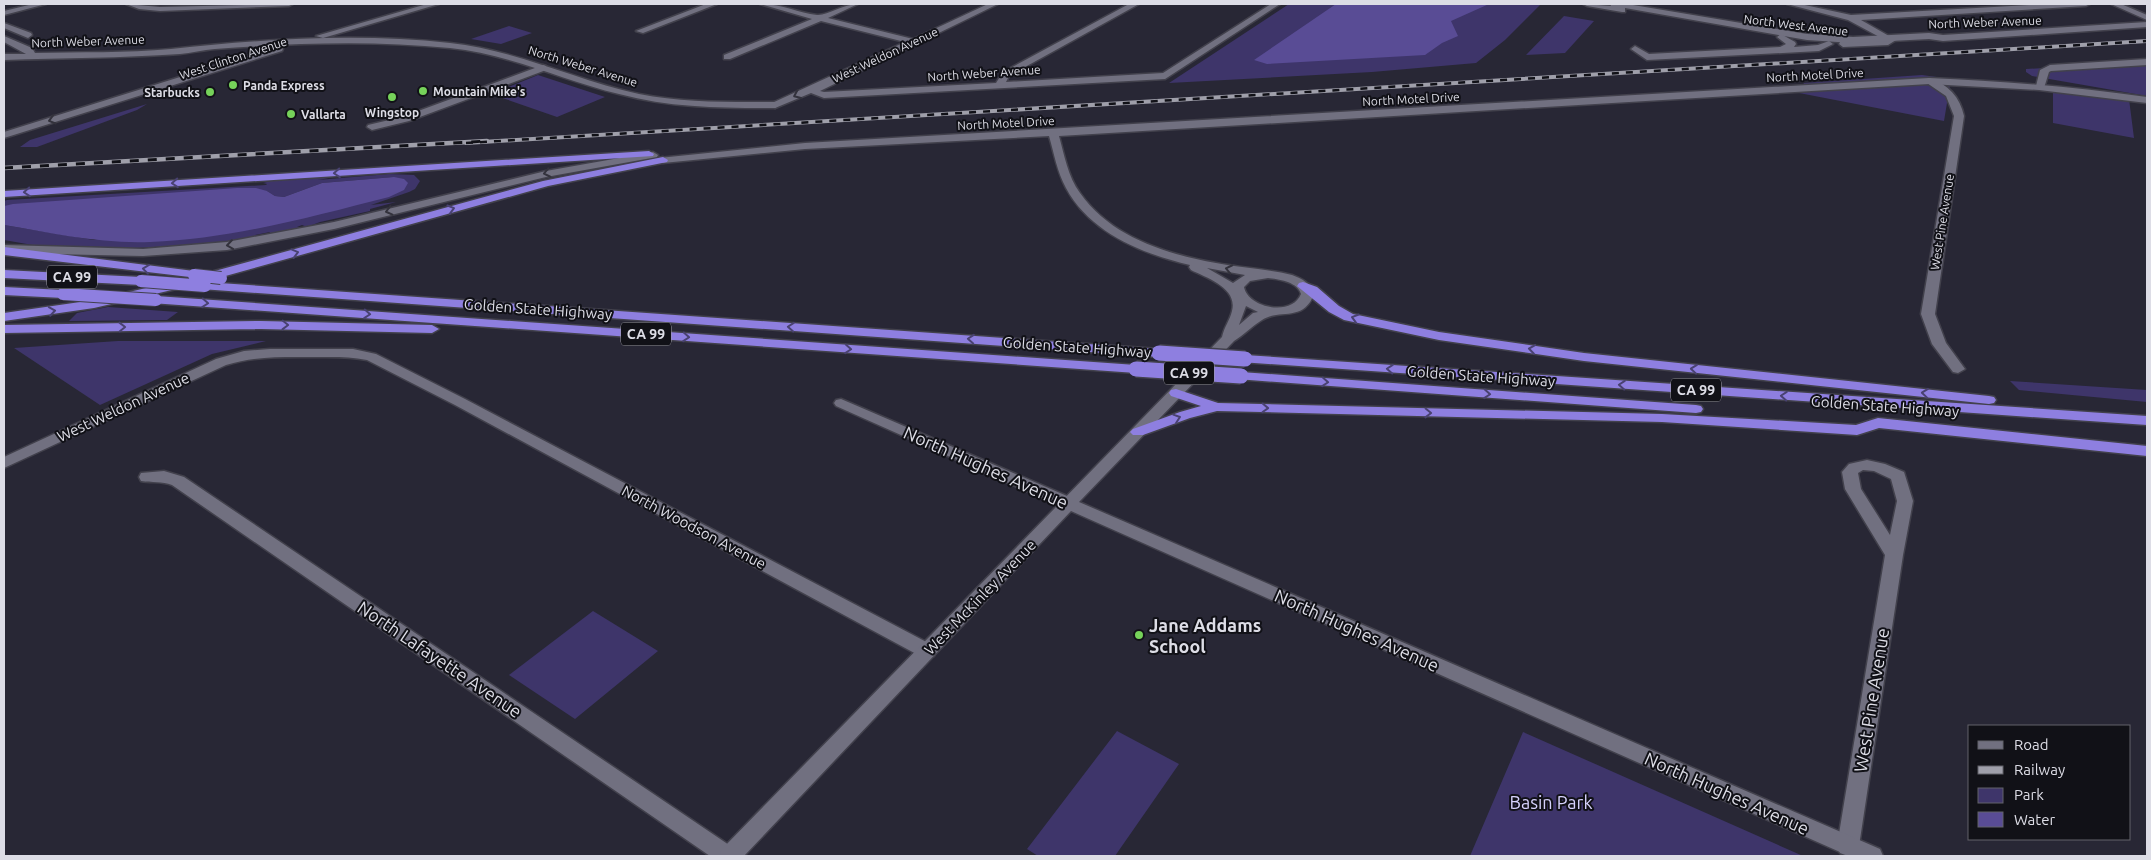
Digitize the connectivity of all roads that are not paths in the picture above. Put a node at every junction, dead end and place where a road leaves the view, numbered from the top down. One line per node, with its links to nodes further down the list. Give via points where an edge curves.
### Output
1 (42, 4): 21 (street)
2 (130, 4): 19 (street)
3 (151, 4): 19 (street)
4 (289, 4): 19 (street)
5 (435, 4): 26 (street, West Clinton Avenue)
6 (713, 4): 32 (street)
7 (764, 4): 23 (street)
8 (854, 4): 23 (street)
9 (994, 4): 41 (street, West Weldon Avenue)
10 (1135, 4): 58 (street, via 1006,74)
11 (1276, 4): 58 (street, North Weber Avenue, via 1165,76)
12 (1587, 4): 22 (street, North West Avenue)
13 (1614, 4): 27 (street, North West Avenue)
14 (1791, 4): 24 (street)
15 (1918, 4): 20 (street)
16 (2086, 4): 18 (street)
17 (2115, 4): 25 (street)
18 (2014, 5): 20 (street)
19 (139, 7)
20 (1942, 12): 24 (street)
21 (4, 13)
22 (1645, 14): 27 (street); 30 (street, North West Avenue)
23 (820, 18): 41 (street); 53 (street)
24 (1851, 18): 36 (street)
25 (2147, 18)
26 (383, 20): 39 (street, West Clinton Avenue); 44 (street, West Clinton Avenue, via 373,20)
27 (1709, 20): 31 (street, North West Avenue)
28 (4, 25): 33 (street)
29 (2147, 25): 35 (street, North Weber Avenue)
30 (1719, 27): 31 (street); 34 (street, North West Avenue)
31 (1765, 30): 38 (street, North West Avenue)
32 (640, 31)
33 (28, 35)
34 (1782, 37): 38 (street, North West Avenue); 48 (street, via 1792,44)
35 (1943, 38): 36 (street, North Weber Avenue); 43 (street, North West Avenue, via 1937,41)
36 (1891, 39): 38 (street, North Weber Avenue); 43 (street, via 1888,42)
37 (4, 40): 42 (street)
38 (1826, 41): 43 (street, North West Avenue); 48 (street, North Weber Avenue, via 1819,48)
39 (322, 42): 40 (street, North Weber Avenue); 44 (street, West Clinton Avenue)
40 (384, 42): 44 (street, North Weber Avenue); 56 (street, North Weber Avenue, via 477,49)
41 (914, 42): 59 (street, West Weldon Avenue)
42 (14, 44): 45 (street); 51 (street, via 29,50)
43 (1843, 44)
44 (302, 45): 46 (street, North Weber Avenue); 49 (street, North Weber Avenue, via 201,47); 66 (street, West Clinton Avenue)
45 (4, 48)
46 (282, 48): 50 (street, North Weber Avenue); 55 (street, West Clinton Avenue)
47 (1635, 49): 48 (street, North Weber Avenue, via 1647,57)
48 (1783, 49)
49 (173, 51): 50 (street, North Weber Avenue); 51 (street, North Weber Avenue)
50 (206, 51): 55 (street, via 210,54 241,55)
51 (32, 56): 52 (street, North Weber Avenue)
52 (4, 57)
53 (727, 57)
54 (2147, 62): 60 (street, via 2050,68 2045,70)
55 (232, 64): 65 (street, West Clinton Avenue, one-way to 65)
56 (543, 68): 62 (street, North Weber Avenue, via 621,92 664,101); 63 (street, via 405,119)
57 (1929, 81): 60 (street, North Motel Drive); 64 (street, North Motel Drive); 82 (street, West Pine Avenue, via 1942,86 1952,97 1959,116 1928,314 1939,344)
58 (1001, 84): 59 (street, North Weber Avenue, via 824,95 815,93)
59 (820, 86): 62 (street, West Weldon Avenue, one-way to 62)
60 (2041, 86): 61 (street)
61 (2147, 100)
62 (775, 105)
63 (372, 127)
64 (1053, 133): 67 (street, North Motel Drive, via 856,144 805,143); 70 (street, via 1073,192 1087,210 1127,238)
65 (4, 135)
66 (4, 145)
67 (664, 157): 68 (highway, one-way to 68); 69 (street, North Motel Drive, one-way to 69, via 559,170 295,234 227,246 134,254); 78 (highway, one-way to 67, via 74,308 159,289 537,186)
68 (4, 194)
69 (4, 250): 76 (highway, one-way to 69, bridge, via 340,288 194,275)
70 (1190, 263): 72 (street, one-way to 70); 75 (street, via 1224,282)
71 (4, 274): 76 (highway, Golden State Highway / CA 99, bridge)
72 (1268, 274): 73 (street, West McKinley Avenue, via 1288,277); 75 (street, West McKinley Avenue, via 1242,281 1237,291)
73 (1303, 286): 77 (street, West McKinley Avenue, via 1307,292 1304,303); 87 (highway, one-way to 73, via 1584,357 1439,336 1349,316)
74 (4, 291): 80 (highway, Golden State Highway / CA 99, one-way to 80, bridge)
75 (1239, 297): 77 (street, West McKinley Avenue, via 1254,307); 81 (street, West McKinley Avenue, via 1240,309 1229,330)
76 (426, 301): 87 (highway, Golden State Highway / CA 99, one-way to 76, bridge)
77 (1276, 311): 81 (street, West McKinley Avenue, via 1258,316)
78 (4, 317)
79 (4, 329): 80 (highway, one-way to 80, via 261,325)
80 (635, 334): 88 (highway, Golden State Highway / CA 99, one-way to 88, bridge)
81 (1229, 338): 83 (street, West McKinley Avenue)
82 (1958, 369)
83 (1176, 393): 86 (highway); 89 (street, West McKinley Avenue)
84 (460, 402): 92 (street, West Weldon Avenue, via 370,357 353,353 270,352 244,355 196,372); 96 (street, North Woodson Avenue)
85 (841, 403): 94 (street, North Hughes Avenue)
86 (1217, 407): 88 (highway, one-way to 88, via 1662,418 1857,430); 89 (highway, one-way to 86)
87 (2147, 420)
88 (1878, 423): 90 (highway, Golden State Highway / CA 99); 91 (highway)
89 (1138, 432): 94 (street, West McKinley Avenue)
90 (2147, 442)
91 (2147, 451)
92 (4, 463)
93 (147, 477): 98 (street, North Lafayette Avenue, via 164,476 178,481)
94 (1068, 503): 96 (street, West McKinley Avenue); 97 (street, North Hughes Avenue)
95 (1894, 555): 95 (street, West Pine Avenue, via 1854,489 1850,472 1854,466 1880,468 1898,476 1905,501); 97 (street, West Pine Avenue)
96 (927, 651): 98 (street, West McKinley Avenue)
97 (1848, 846): 99 (street, North Hughes Avenue)
98 (729, 856)
99 (1872, 856)

